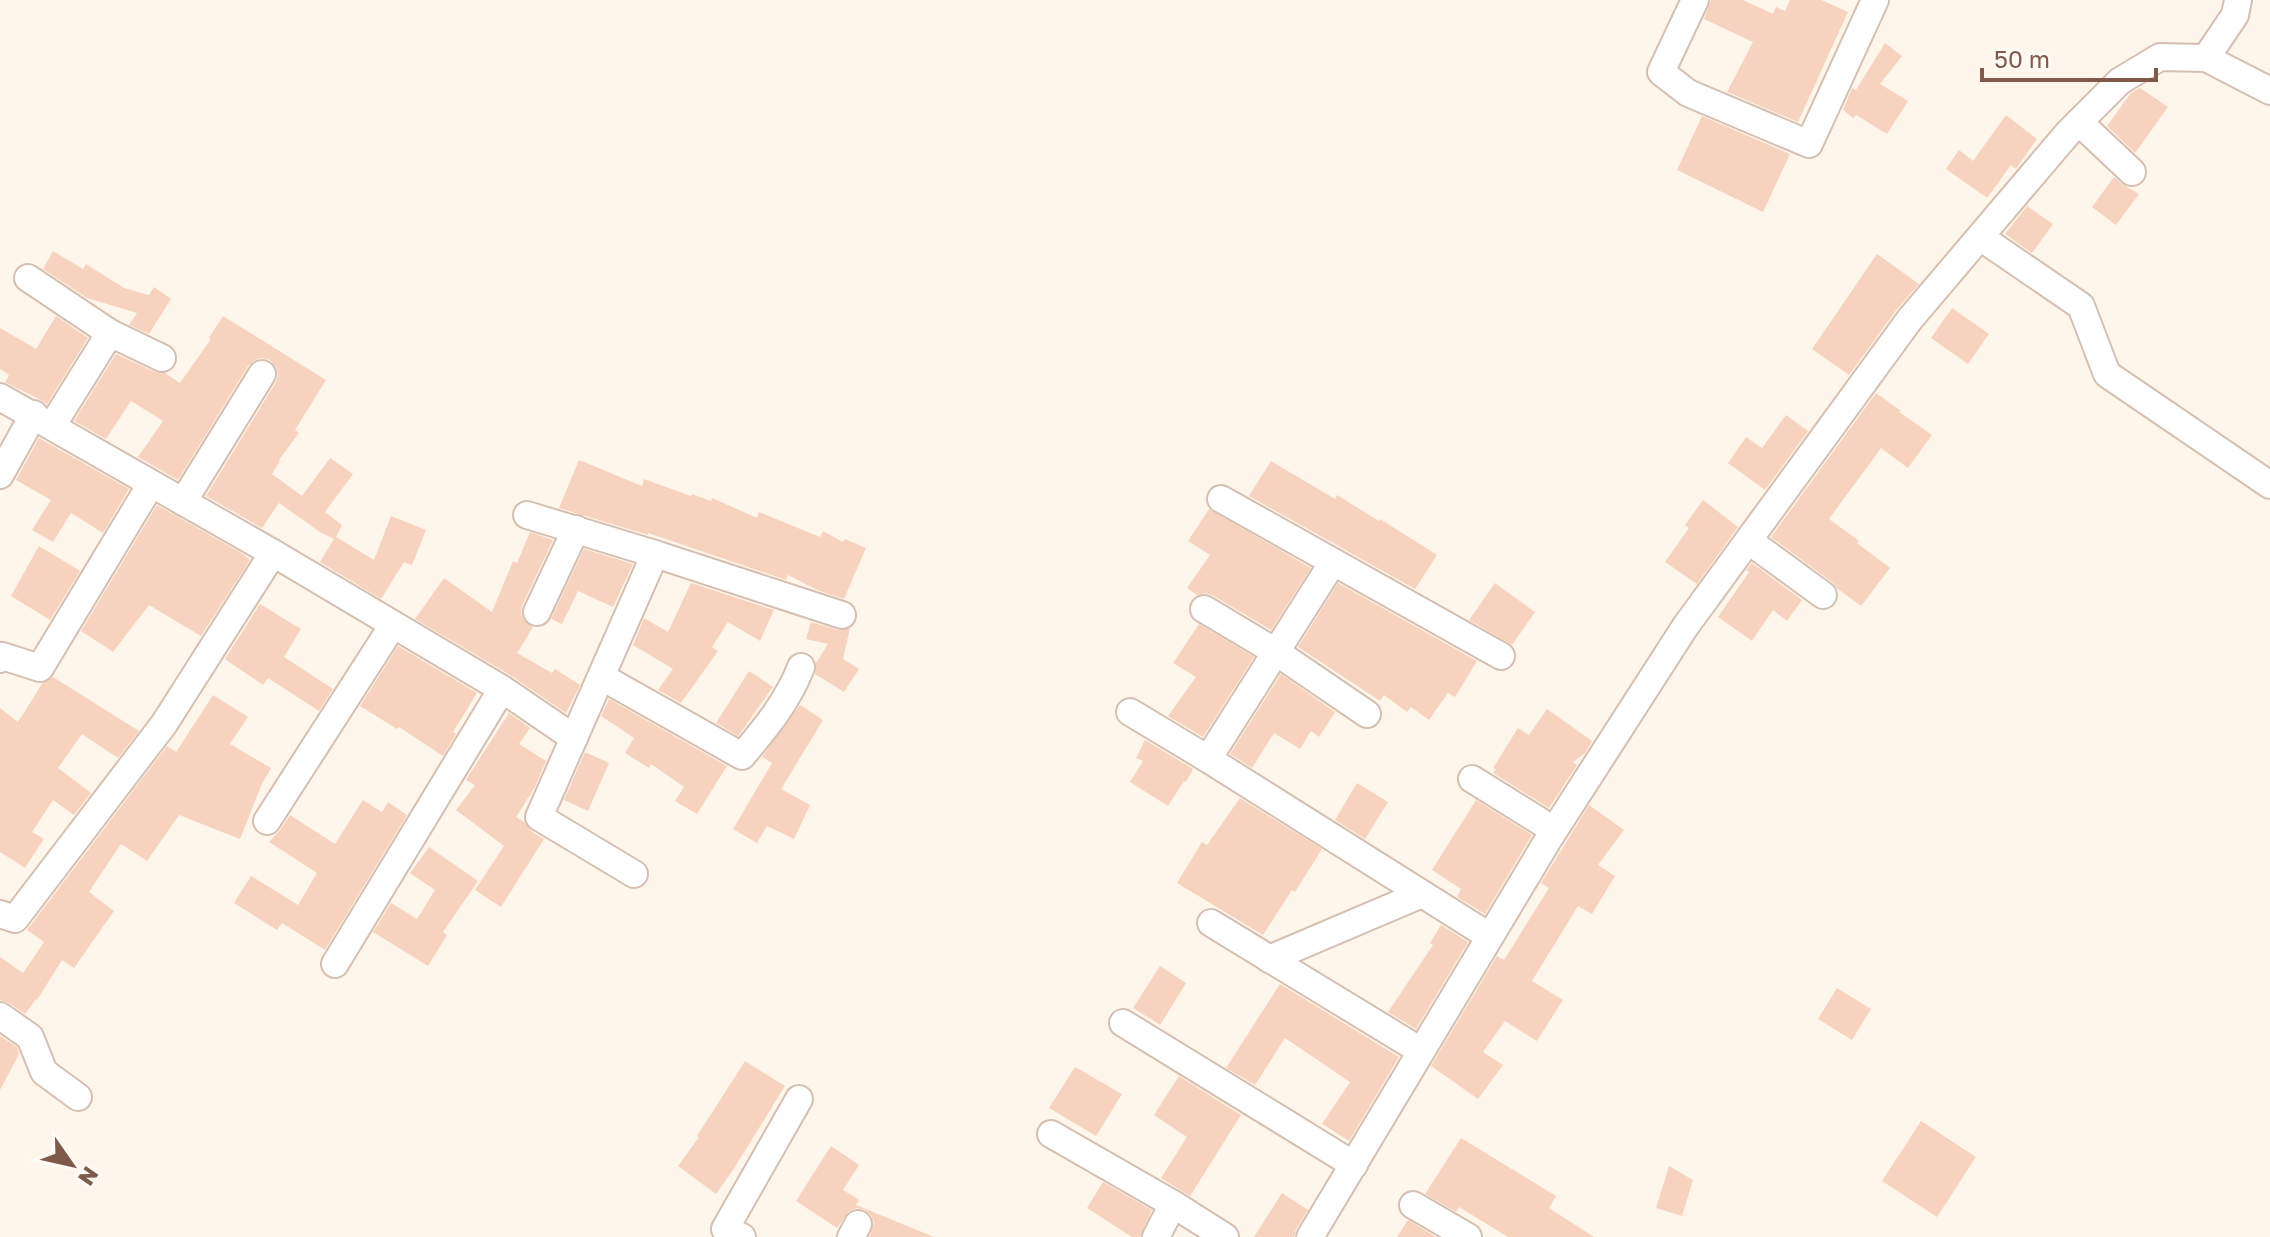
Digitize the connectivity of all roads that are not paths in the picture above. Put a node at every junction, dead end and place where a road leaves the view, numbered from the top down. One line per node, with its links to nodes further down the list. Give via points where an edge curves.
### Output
1 (1695, 0): 2 (street, via 1661,72 1688,93 1809,144)
2 (1875, 0)
3 (2238, 0): 4 (street, via 2235,15)
4 (2206, 58): 5 (street); 6 (street, via 2160,57 2120,81)
5 (2270, 91)
6 (2079, 122): 7 (street); 8 (street)
7 (2132, 172)
8 (1980, 237): 17 (street, via 2081,306 2107,374); 22 (street, via 1910,319)
9 (28, 278): 10 (street)
10 (110, 333): 11 (street); 14 (street)
11 (162, 358)
12 (262, 374): 19 (street)
13 (0, 397): 14 (street)
14 (43, 420): 15 (street); 16 (street)
15 (0, 475)
16 (151, 484): 19 (street); 33 (street, via 40,668)
17 (2270, 485)
18 (1221, 499): 25 (street)
19 (183, 502): 23 (street)
20 (527, 515): 21 (street)
21 (576, 529): 24 (street); 28 (street)
22 (1749, 541): 26 (street); 43 (street, via 1685,627)
23 (273, 553): 30 (street); 46 (street, via 164,724 15,919)
24 (655, 554): 29 (street); 35 (street)
25 (1333, 562): 31 (street); 32 (street)
26 (1823, 595)
27 (1204, 609): 31 (street)
28 (537, 612)
29 (842, 615)
30 (393, 625): 36 (street); 42 (street)
31 (1276, 652): 38 (street); 40 (street)
32 (1501, 656)
33 (0, 659)
34 (801, 667): 35 (street, via 766,729 742,756)
35 (602, 677): 39 (street)
36 (502, 689): 39 (street); 50 (street)
37 (1130, 712): 40 (street)
38 (1367, 714)
39 (574, 738): 44 (street, via 539,817)
40 (1208, 759): 45 (street)
41 (1472, 779): 43 (street)
42 (267, 821)
43 (1554, 830): 48 (street)
44 (634, 874)
45 (1422, 894): 48 (street); 49 (street)
46 (1, 915)
47 (1211, 923): 49 (street)
48 (1489, 936): 53 (street)
49 (1269, 959): 53 (street)
50 (335, 964)
51 (0, 1016): 54 (street, via 30,1037 44,1072)
52 (1123, 1023): 57 (street)
53 (1421, 1051): 57 (street)
54 (78, 1097)
55 (799, 1099): 60 (street)
56 (1051, 1134): 58 (street)
57 (1354, 1165): 63 (street)
58 (1173, 1204): 61 (street); 62 (street)
59 (1413, 1205): 64 (street)
60 (729, 1234)
61 (1156, 1237)
62 (1225, 1237)
63 (1310, 1237)
64 (1468, 1237)

